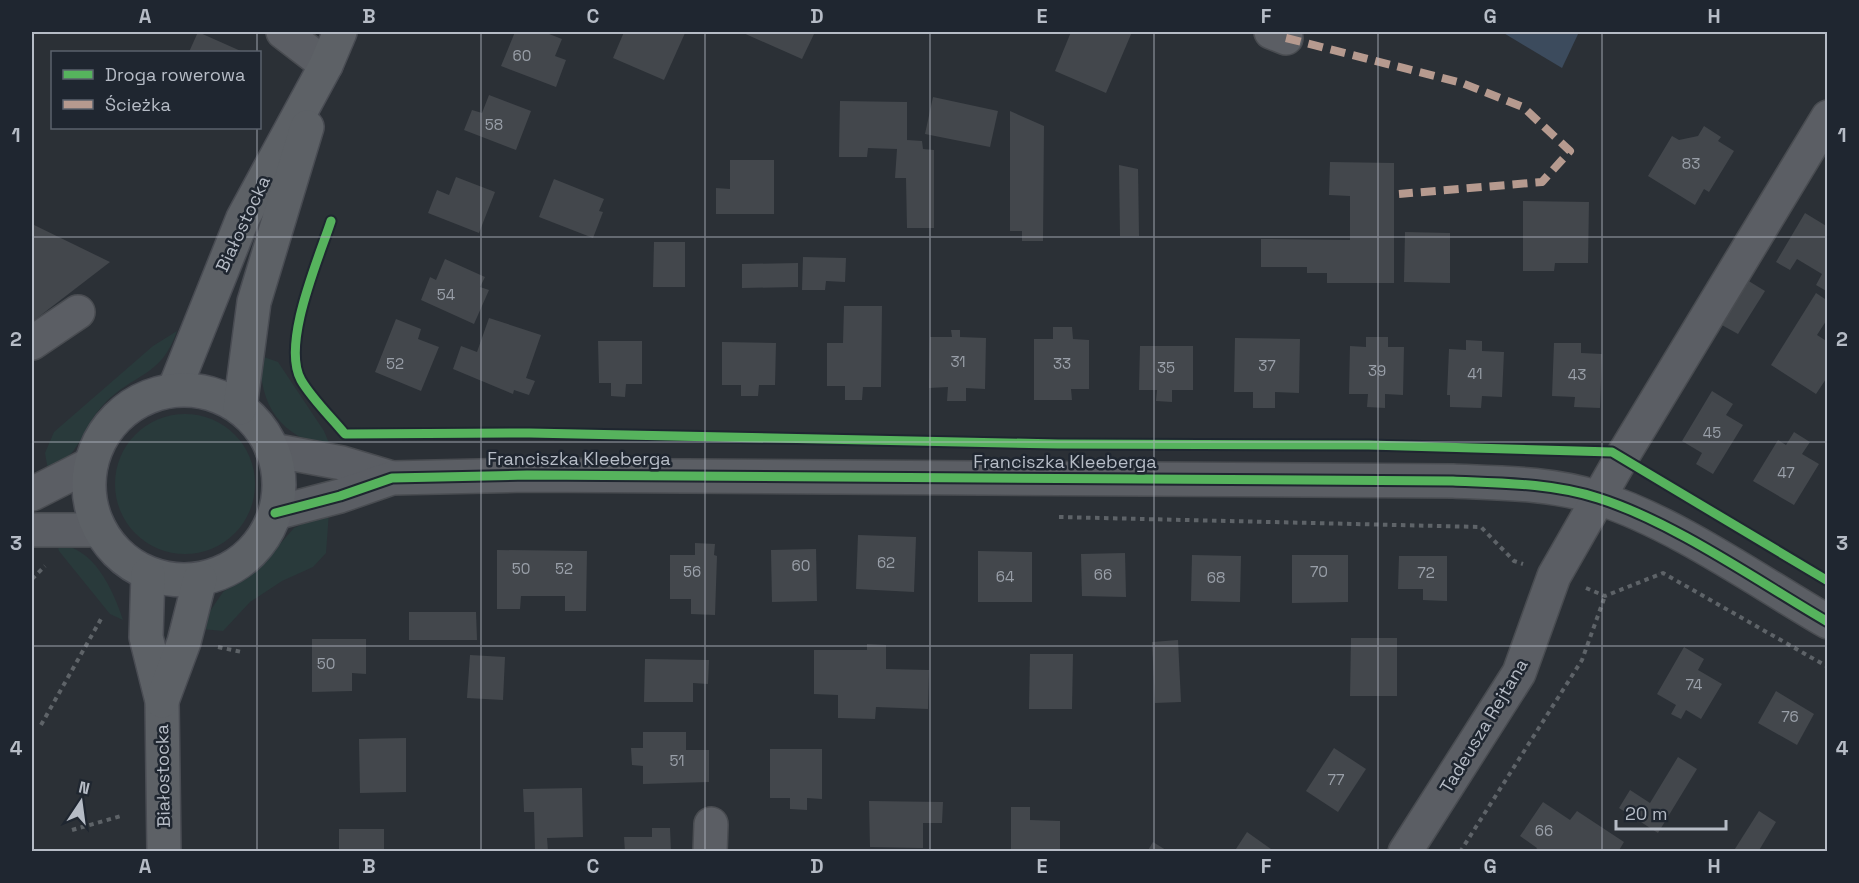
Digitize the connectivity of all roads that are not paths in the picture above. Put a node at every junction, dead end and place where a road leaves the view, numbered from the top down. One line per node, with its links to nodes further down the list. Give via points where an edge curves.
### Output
1 (283, 32): 3 (street)
2 (339, 32): 3 (main road, Białostocka)
3 (326, 65): 7 (main road, Białostocka, via 243,219); 8 (main road, Białostocka, via 255,302)
4 (1827, 117): 13 (street, Tadeusza Rejtana)
5 (78, 312): 6 (street)
6 (32, 343)
7 (174, 390): 8 (main road, via 219,397); 10 (main road, via 146,398 120,414 102,437)
8 (240, 408): 9 (main road, via 259,426)
9 (272, 450): 11 (street, Franciszka Kleeberga, via 342,463); 14 (main road, via 278,471)
10 (91, 464): 12 (street); 16 (main road, via 90,498)
11 (392, 478): 13 (street, Franciszka Kleeberga, via 527,475 1453,481 1525,484); 14 (street, Franciszka Kleeberga)
12 (32, 494)
13 (1598, 498): 19 (street, Franciszka Kleeberga, via 1666,527); 22 (street, Tadeusza Rejtana, via 1554,576 1519,673)
14 (275, 513): 18 (main road, via 264,537 247,557 225,571)
15 (32, 530): 16 (street)
16 (100, 530): 17 (main road, via 128,563)
17 (148, 574): 18 (main road, via 173,580); 20 (main road, Białostocka, via 146,636)
18 (200, 579): 20 (main road, Białostocka, via 184,642)
19 (1827, 622)
20 (162, 701): 21 (main road, Białostocka)
21 (164, 852)
22 (1405, 852)

